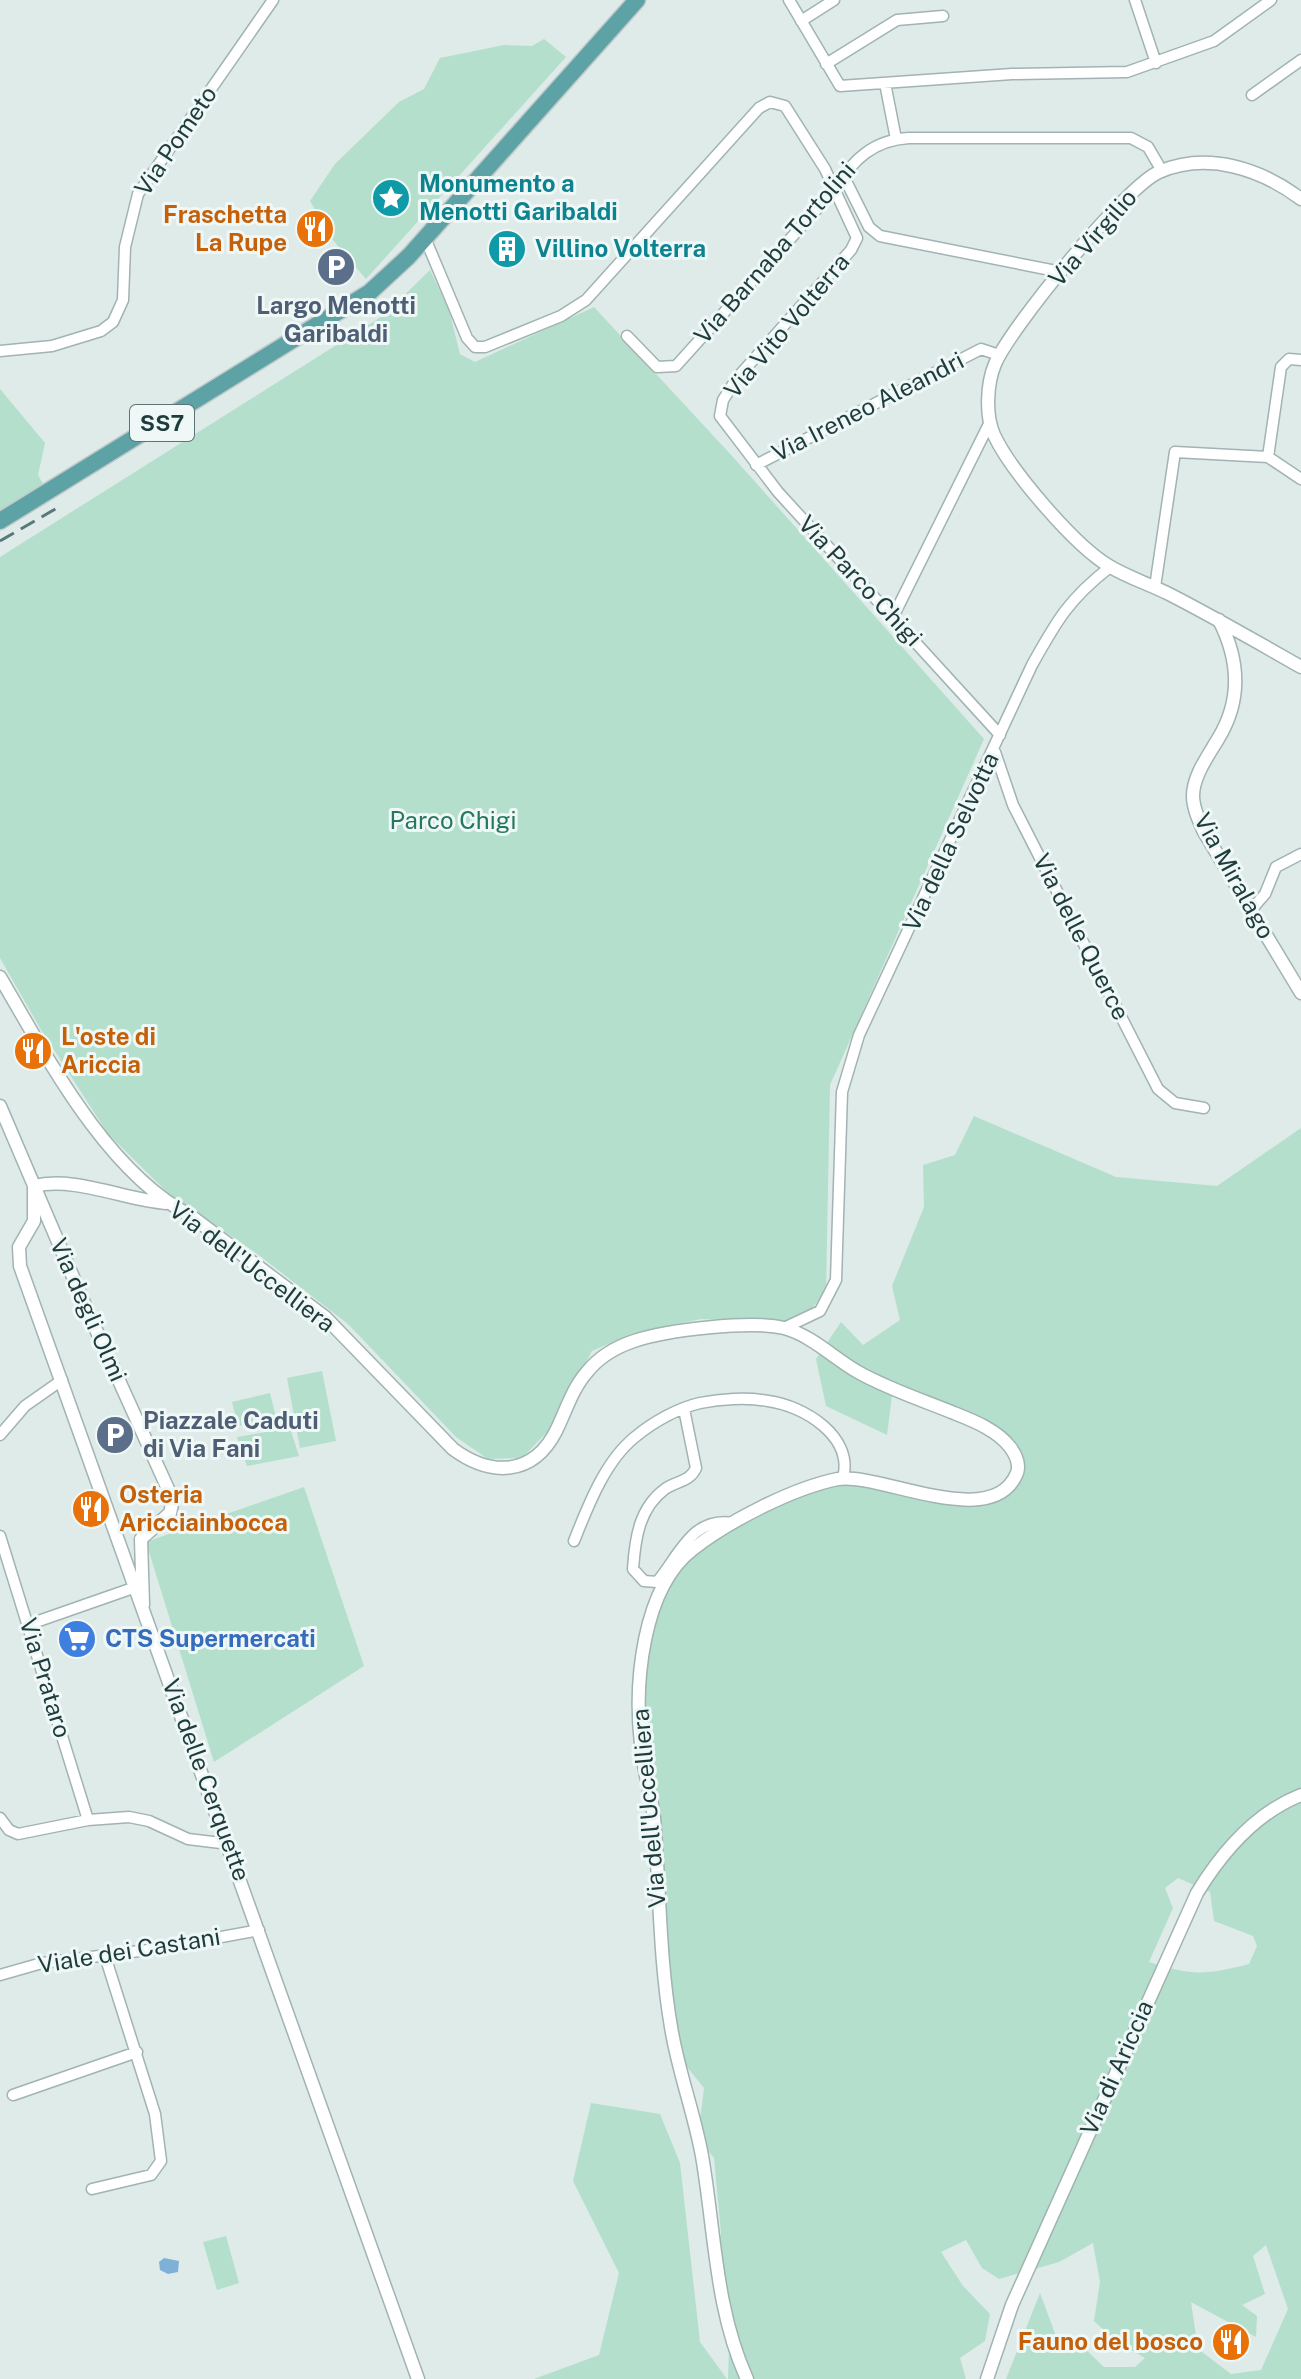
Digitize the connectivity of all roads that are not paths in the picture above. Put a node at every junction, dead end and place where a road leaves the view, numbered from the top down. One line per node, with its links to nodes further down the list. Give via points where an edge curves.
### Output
1 (273, 0): 22 (street, Via Pometo, via 138,194 125,247 123,300 113,322 52,346)
2 (637, 0): 19 (main road, SS7)
3 (789, 0): 8 (street)
4 (834, 0): 8 (street)
5 (1135, 0): 9 (street)
6 (1271, 0): 9 (street, via 1214,41)
7 (943, 16): 10 (street, via 897,20)
8 (801, 21): 10 (street)
9 (1156, 63): 12 (street, via 1107,75 1012,74)
10 (826, 64): 12 (street, via 840,86)
11 (1299, 66): 13 (street)
12 (885, 83): 14 (street)
13 (1252, 95)
14 (896, 139): 15 (street, Via Barnaba Tortolini, via 1136,139 1148,147); 16 (street, Via Barnaba Tortolini, via 868,150)
15 (1162, 171): 18 (street, Via Virgilio, via 1195,164 1233,166 1268,177); 20 (street, Via Virgilio, via 1127,195)
16 (843, 175): 17 (street, Via Barnaba Tortolini); 20 (street, via 869,227 880,236)
17 (835, 189): 19 (street, Via Vito Volterra, via 788,110 777,102 765,103 589,297 555,319 479,348 467,338); 21 (street, Via Barnaba Tortolini, via 676,366 657,367); 25 (street, Via Vito Volterra, via 856,230 855,245 731,386 720,410)
18 (1301, 199)
19 (425, 238): 30 (main road, SS7, via 383,281 323,324)
20 (1061, 272): 23 (street, Via Virgilio)
21 (627, 336)
22 (0, 351)
23 (999, 355): 26 (street, Via Virgilio, via 989,382); 28 (street, Via Ireneo Aleandri, via 981,349)
24 (1301, 360): 27 (street, via 1287,360 1279,374)
25 (723, 423): 28 (street, Via Parco Chigi)
26 (989, 424): 31 (street, via 1029,486); 33 (street)
27 (1268, 457): 29 (street); 32 (street, via 1175,452)
28 (756, 465): 33 (street, Via Parco Chigi)
29 (1301, 479)
30 (0, 521)
31 (1110, 567): 32 (street); 36 (street, Via della Selvotta, via 1062,610)
32 (1155, 587): 34 (street)
33 (894, 615): 36 (street, Via Parco Chigi)
34 (1219, 620): 35 (street); 38 (street, Via Miralago, via 1233,655 1234,699 1197,779 1194,800 1204,832)
35 (1301, 667)
36 (1000, 735): 42 (street, Via delle Querce, via 995,754 1009,796 1158,1089 1175,1103); 45 (street, Via della Selvotta, via 846,1072 834,1289 812,1318)
37 (1301, 854): 38 (street, via 1276,867 1265,894)
38 (1251, 910): 40 (street, Via Miralago)
39 (0, 977): 44 (street, Via dell'Uccelliera, via 105,1141)
40 (1301, 993)
41 (0, 1106): 43 (street)
42 (1204, 1108)
43 (34, 1186): 44 (street, via 49,1182); 46 (street, Via delle Cerquette, via 34,1221 19,1247 20,1266); 55 (street, Via degli Olmi, via 173,1500 170,1513 141,1539)
44 (166, 1203): 45 (street, Via dell'Uccelliera, via 191,1216 325,1317 453,1449 486,1468 513,1467 537,1455 556,1431 582,1377 601,1357 626,1344 703,1329)
45 (784, 1328): 49 (street, Via dell'Uccelliera, via 859,1373 990,1430 1014,1452 1018,1467 1003,1489 966,1500)
46 (62, 1380): 48 (street, via 25,1406); 54 (street, Via delle Cerquette)
47 (684, 1409): 49 (street, via 753,1400 796,1410 842,1447 847,1461); 50 (street, via 696,1468 688,1479 667,1488 643,1515 633,1569 644,1581 657,1582 702,1526); 52 (street, via 624,1447)
48 (0, 1435)
49 (843, 1478): 50 (street, Via dell'Uccelliera)
50 (733, 1523): 68 (street, Via dell'Uccelliera, via 683,1557 658,1592 647,1639 640,1723 653,1808 669,2019 701,2153 726,2324)
51 (0, 1536): 53 (street, Via Prataro)
52 (574, 1541)
53 (5, 1570): 56 (street, Via Prataro)
54 (133, 1588): 55 (street, Via delle Cerquette); 56 (street)
55 (143, 1605): 60 (street, Via delle Cerquette)
56 (30, 1624): 59 (street, Via Prataro)
57 (1301, 1795): 69 (street, Via di Ariccia, via 1249,1828 1197,1893 1012,2305)
58 (0, 1818): 59 (street, via 18,1834)
59 (88, 1820): 60 (street, via 135,1818 188,1839)
60 (229, 1844): 61 (street, Via delle Cerquette)
61 (259, 1930): 62 (street, Viale dei Castani); 67 (street, Via delle Cerquette)
62 (105, 1956): 63 (street, Viale dei Castani, via 42,1963); 64 (street)
63 (0, 1975)
64 (137, 2052): 65 (street); 66 (street, via 157,2120 161,2164 151,2175)
65 (13, 2095)
66 (92, 2189)
67 (417, 2378)
68 (747, 2379)
69 (987, 2379)

